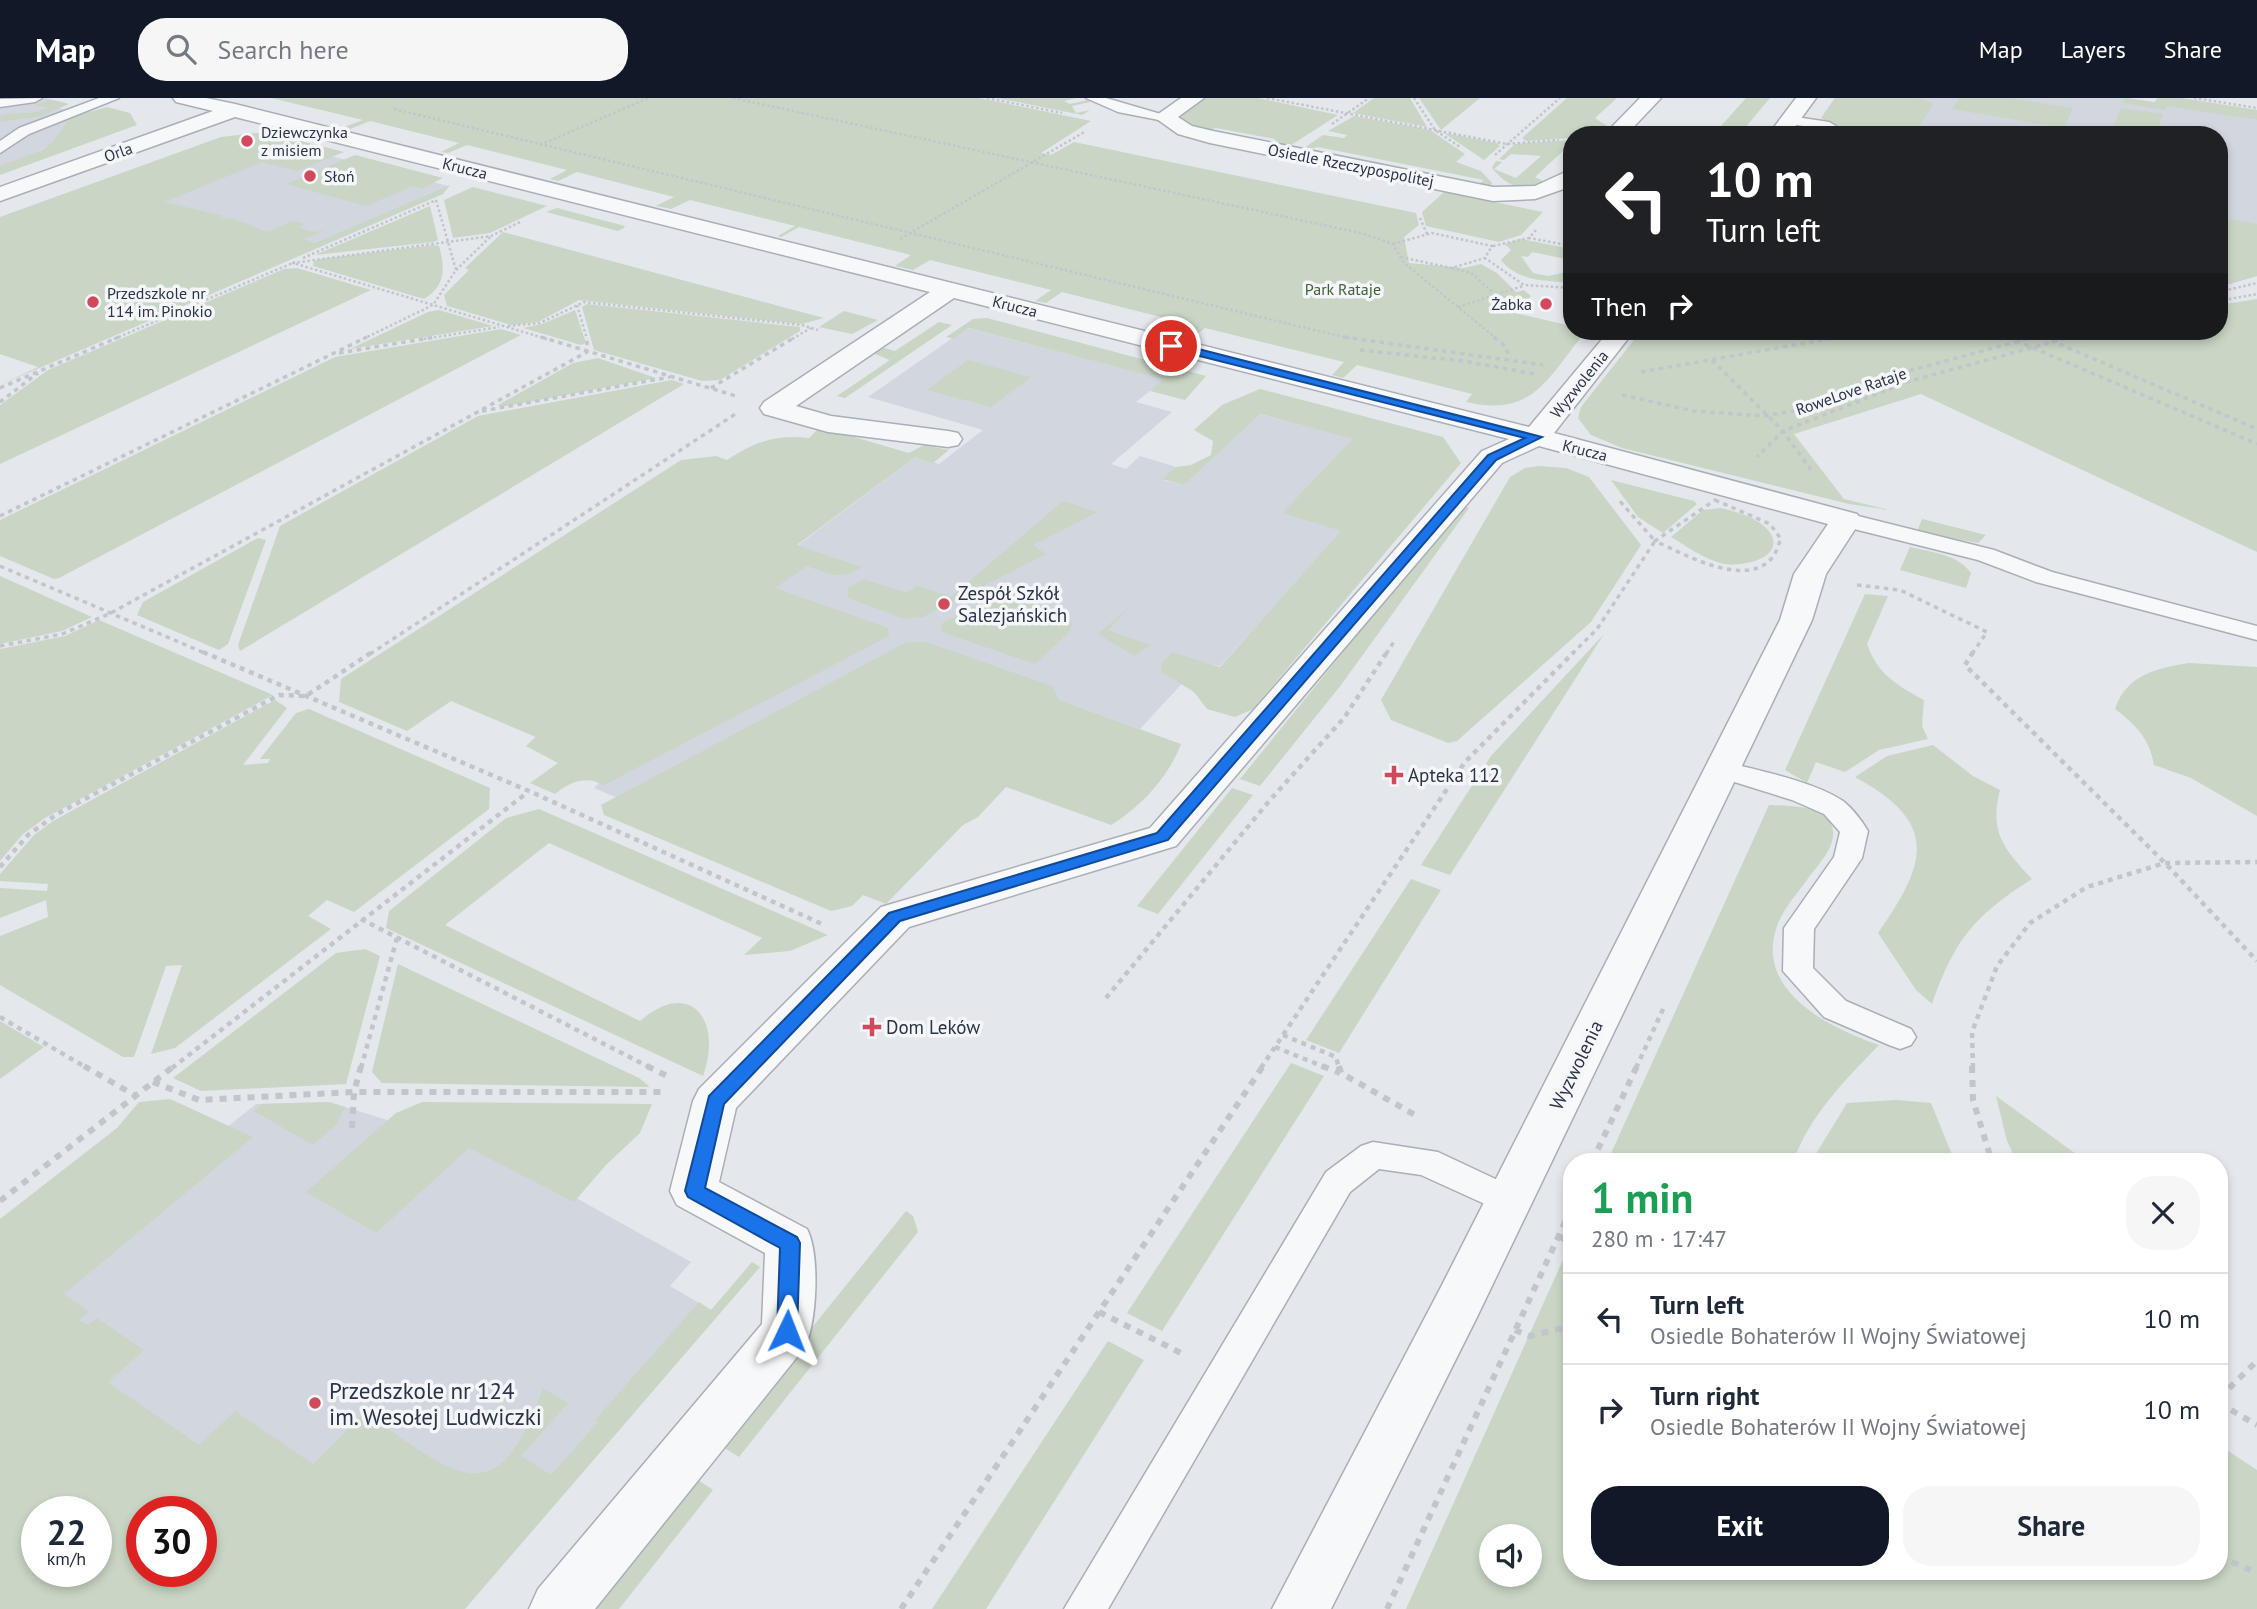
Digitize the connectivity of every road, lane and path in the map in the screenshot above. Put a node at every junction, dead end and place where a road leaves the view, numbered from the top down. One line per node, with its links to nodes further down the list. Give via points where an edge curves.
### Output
1 (35, 98): 13 (lane)
2 (112, 98): 22 (lane)
3 (183, 98): 17 (street, Krucza)
4 (648, 98): 23 (path)
5 (733, 98): 28 (path)
6 (1093, 98): 16 (lane)
7 (1194, 98): 18 (street)
8 (1267, 98): 25 (path)
9 (1560, 98): 25 (path)
10 (1651, 98): 19 (street)
11 (1806, 98): 20 (street)
12 (2194, 98): 15 (path)
13 (0, 103)
14 (388, 107): 32 (path)
15 (2257, 107)
16 (1123, 109): 18 (lane); 28 (path)
17 (235, 110): 30 (street, Orla); 41 (street, Krucza)
18 (1164, 117): 29 (street, Osiedle Rzeczypospolitej, via 1185,130 1210,136 1493,194 1540,192)
19 (1623, 126)
20 (1785, 126)
21 (0, 129): 22 (lane)
22 (24, 131): 26 (lane)
23 (553, 139)
24 (1563, 139): 25 (path)
25 (1507, 144): 27 (path)
26 (0, 148)
27 (1491, 159)
28 (1032, 163): 32 (path); 36 (path, via 1365,234)
29 (1563, 183)
30 (0, 194)
31 (530, 217): 33 (path)
32 (911, 233): 41 (path); 68 (path, via 1351,339)
33 (491, 236): 35 (path); 43 (path)
34 (1529, 238): 37 (path)
35 (447, 242): 40 (path); 40 (path, via 436,200); 43 (path)
36 (1393, 244): 37 (path, via 1432,233); 38 (path)
37 (1492, 246): 39 (path)
38 (1400, 256): 42 (path); 54 (path)
39 (1485, 258): 42 (path); 45 (path)
40 (293, 263): 52 (path); 70 (path)
41 (855, 266): 47 (street, Krucza)
42 (1451, 268): 49 (path, via 1471,273)
43 (456, 270): 52 (path)
44 (2257, 283): 48 (path)
45 (1524, 285): 46 (path); 49 (path)
46 (1563, 287)
47 (950, 290): 57 (street); 81 (street, Krucza)
48 (2228, 290)
49 (1494, 293): 54 (path)
50 (2257, 293): 51 (path)
51 (2228, 299)
52 (433, 305): 55 (path); 67 (path)
53 (577, 305): 55 (path, via 540,323); 56 (path, via 584,302); 66 (path, via 589,344)
54 (1458, 307): 68 (path, via 1505,346)
55 (503, 327): 66 (path); 67 (path)
56 (811, 328): 57 (path, via 840,337); 74 (path)
57 (882, 335): 76 (street)
58 (1615, 340): 72 (street, Wyzwolenia)
59 (1825, 340): 69 (path)
60 (2023, 340): 63 (path, RoweLove Rataje)
61 (2048, 340): 64 (path)
62 (2060, 340): 64 (path)
63 (2019, 341): 65 (path); 78 (path, RoweLove Rataje, via 1890,376 1805,409)
64 (2053, 342): 65 (path); 79 (path)
65 (2034, 347): 80 (path, via 1909,381); 83 (path)
66 (587, 352): 71 (path); 77 (path)
67 (334, 353): 87 (path)
68 (1510, 358): 72 (path)
69 (1711, 360): 72 (path); 78 (path)
70 (38, 372): 73 (path); 75 (path)
71 (671, 377): 74 (path); 77 (path)
72 (1582, 380): 78 (path, RoweLove Rataje, via 1694,411); 81 (street, Wyzwolenia)
73 (0, 388)
74 (710, 388): 76 (path)
75 (0, 402)
76 (765, 404): 82 (street, via 828,424); 96 (path)
77 (478, 411): 92 (path)
78 (1768, 415): 80 (path)
79 (2257, 429)
80 (1783, 430): 85 (path); 88 (path)
81 (1536, 437): 85 (street, Krucza); 104 (street, via 1492,457 1163,837 895,917)
82 (948, 439)
83 (2257, 444)
84 (1610, 490): 89 (path)
85 (1722, 494): 86 (path); 88 (street, Krucza); 89 (path); 89 (path, via 1770,524 1781,539 1770,562 1753,571 1717,568)
86 (1703, 497)
87 (0, 516)
88 (1846, 520): 93 (lane); 97 (street, Wyzwolenia, via 1810,574 1796,620)
89 (1655, 541): 109 (path, via 1597,629 1465,762)
90 (0, 566): 92 (path)
91 (1857, 585): 100 (path, via 1900,590 1987,632 1965,665)
92 (109, 614): 95 (path, via 62,634); 96 (path)
93 (2257, 633)
94 (1397, 636): 106 (path, via 1345,718 1270,800)
95 (0, 646)
96 (306, 696): 98 (path); 101 (path, via 279,695 57,814 28,835)
97 (1721, 769): 108 (lane, via 1834,808 1854,831 1848,858 1799,928 1798,971 1835,1009); 118 (street, Wyzwolenia)
98 (529, 791): 102 (path); 104 (path)
99 (2257, 862): 100 (path)
100 (2165, 863): 105 (path); 116 (path, via 2087,887 2030,923 1997,966 1972,1032 1973,1100)
101 (0, 867)
102 (361, 919): 103 (path); 111 (path)
103 (397, 938): 112 (path); 114 (path)
104 (867, 945): 114 (street)
105 (2257, 961)
106 (1106, 998)
107 (0, 1017): 113 (path)
108 (1900, 1037)
109 (1275, 1047): 110 (path); 122 (path)
110 (1341, 1073)
111 (153, 1082): 112 (path, via 199,1100); 113 (path)
112 (354, 1092): 114 (path); 115 (path)
113 (136, 1096): 117 (path)
114 (706, 1097): 132 (street, via 694,1191 790,1243 787,1331)
115 (352, 1128)
116 (1989, 1153)
117 (0, 1201)
118 (1509, 1201): 134 (lane, via 1426,1162 1373,1155 1338,1182); 135 (street, Wyzwolenia)
119 (1563, 1226): 120 (path)
120 (1558, 1236): 121 (path); 124 (path)
121 (1563, 1238)
122 (1099, 1312): 125 (path); 133 (path)
123 (1563, 1328): 124 (path, via 1529,1336)
124 (1515, 1330): 136 (path)
125 (1156, 1341)
126 (2257, 1361): 127 (path)
127 (2228, 1392)
128 (2228, 1406): 129 (path)
129 (2257, 1424)
130 (2228, 1560): 131 (path)
131 (2257, 1573)
132 (558, 1609)
133 (901, 1609)
134 (1085, 1609)
135 (1301, 1609)
136 (1387, 1609)

